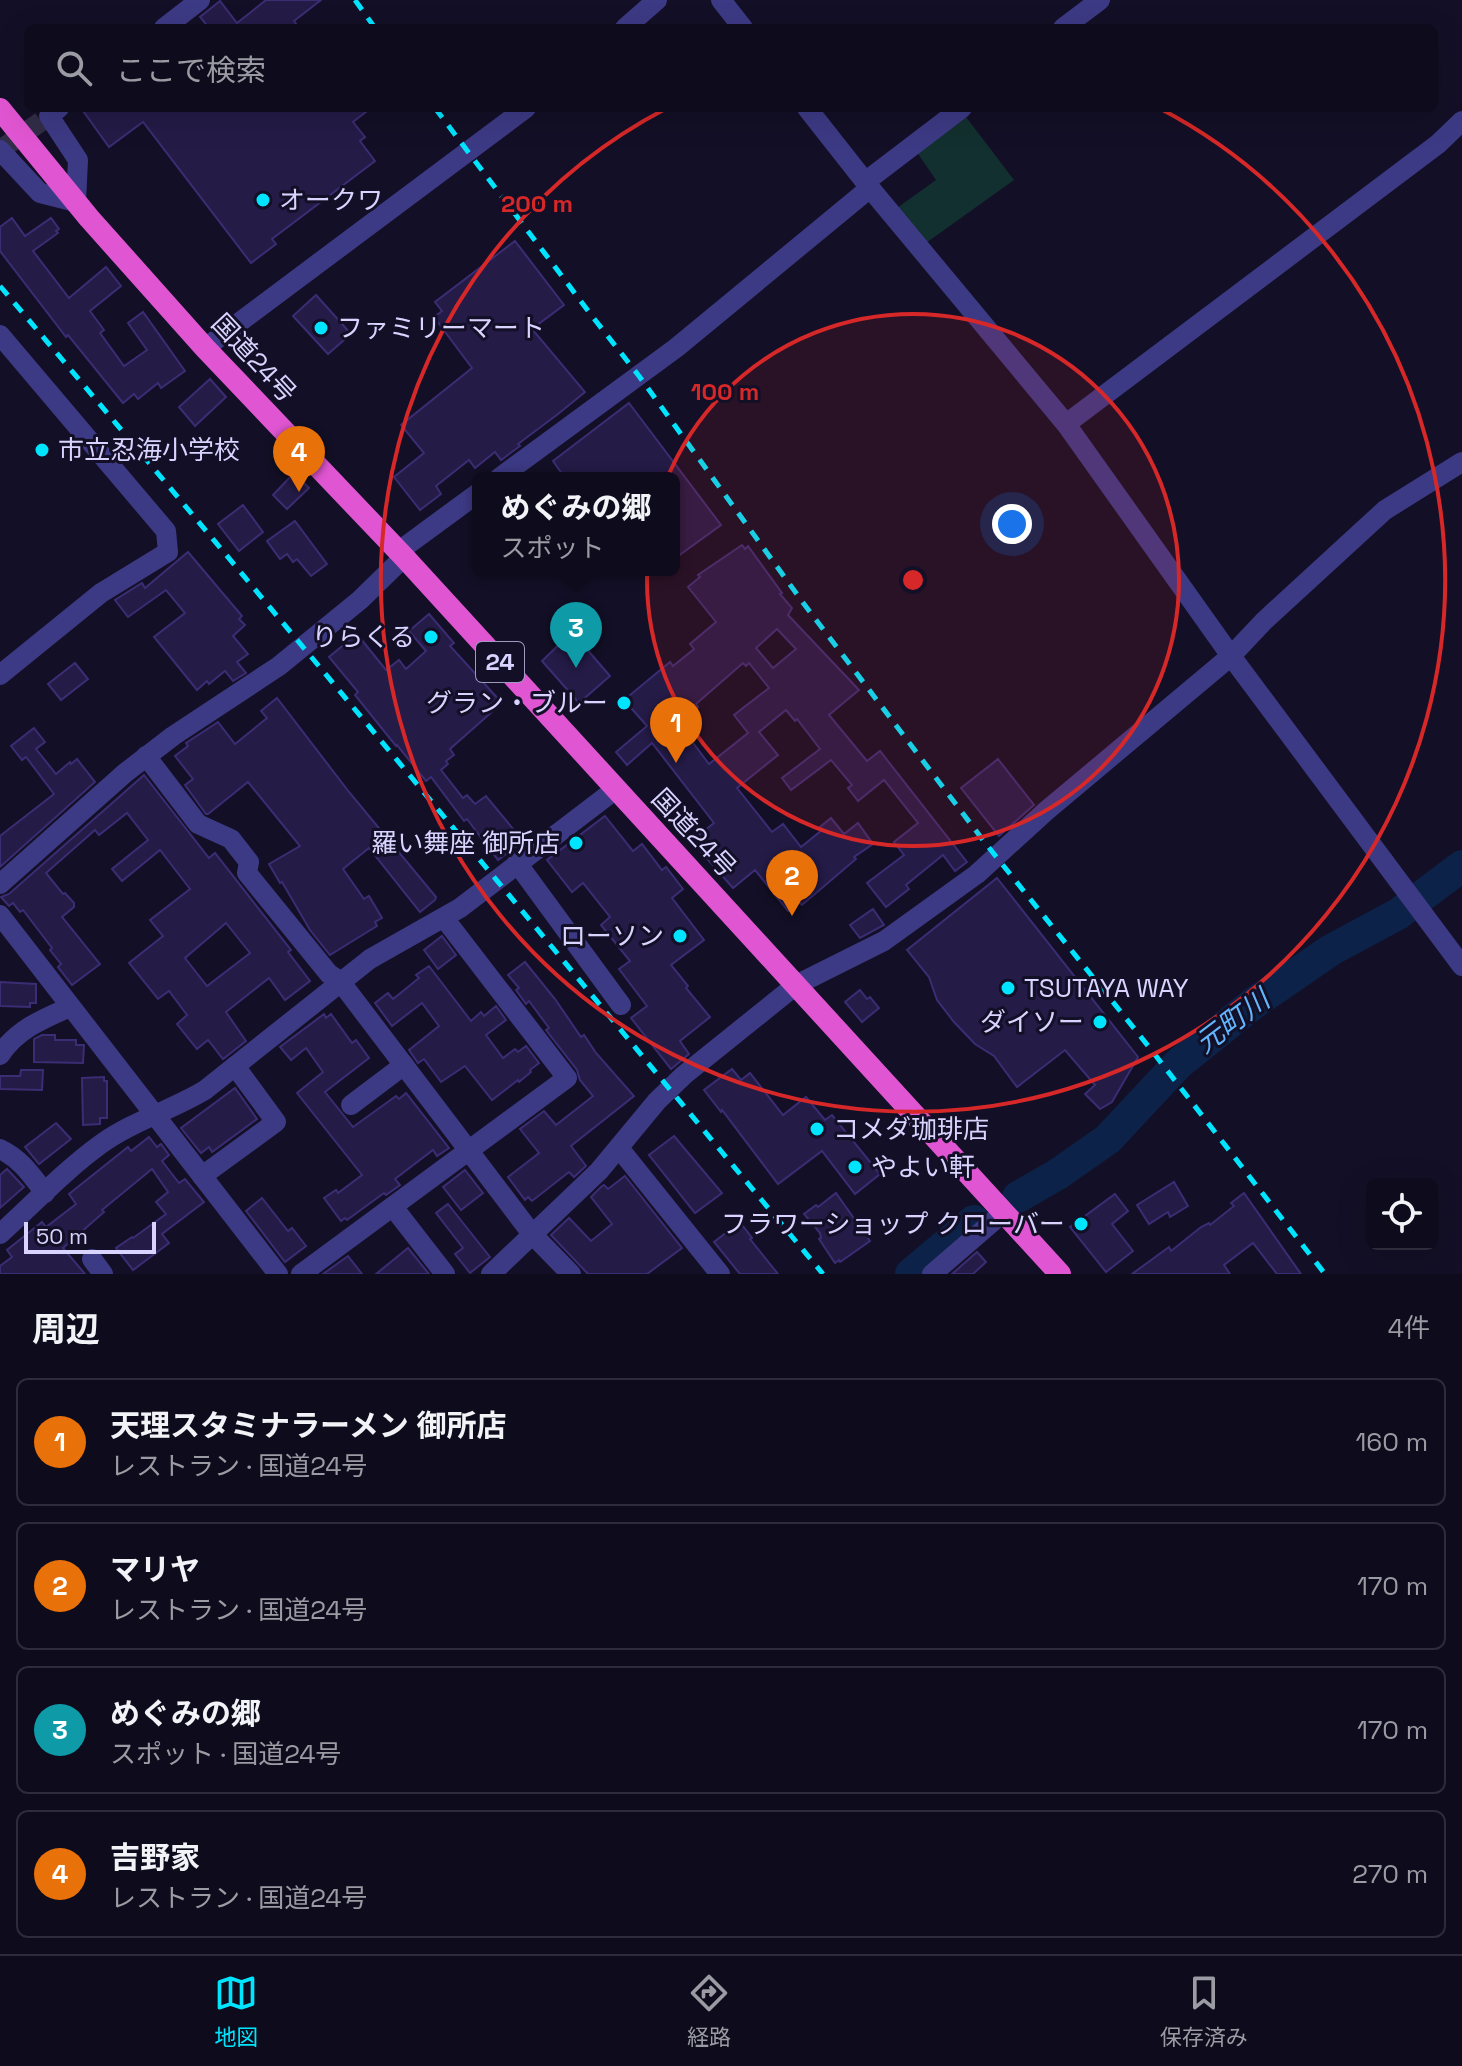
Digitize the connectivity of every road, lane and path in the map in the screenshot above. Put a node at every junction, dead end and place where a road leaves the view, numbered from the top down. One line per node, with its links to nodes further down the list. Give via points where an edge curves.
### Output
1 (200, 0): 5 (street)
2 (657, 0): 6 (street)
3 (721, 0): 7 (street)
4 (1100, 0): 8 (street)
5 (169, 24)
6 (630, 24)
7 (740, 24)
8 (1068, 24)
9 (0, 109): 17 (highway, 国道24号 / 24)
10 (54, 112): 17 (street, via 49,116 78,160)
11 (521, 112): 19 (street)
12 (810, 112): 16 (street)
13 (957, 112): 16 (street)
14 (1462, 121): 20 (street)
15 (0, 150): 17 (street, via 40,193)
16 (867, 185): 20 (street); 22 (street, via 676,348)
17 (76, 202): 19 (highway, 国道24号 / 24)
18 (0, 335): 26 (street, via 166,531 168,552 101,593)
19 (205, 348): 24 (highway, 国道24号 / 24)
20 (1066, 424): 25 (street)
21 (1462, 462): 25 (street, via 1385,510)
22 (507, 472)
23 (472, 498): 24 (street)
24 (401, 554): 27 (street, via 360,600 279,666); 28 (highway, 国道24号 / 24)
25 (1231, 656): 33 (street); 35 (street, via 977,874 884,941)
26 (0, 675)
27 (146, 756): 30 (street); 34 (street, via 198,824 231,839 249,862 247,873)
28 (616, 789): 29 (street); 35 (highway, 国道24号 / 24)
29 (517, 863): 32 (street); 36 (street)
30 (0, 884)
31 (0, 915): 37 (street)
32 (444, 918): 34 (street); 45 (street, via 567,1078)
33 (1462, 966)
34 (340, 981): 39 (street); 40 (street)
35 (796, 985): 43 (street, via 669,1089); 49 (highway, 国道24号 / 24)
36 (621, 1005)
37 (70, 1007): 38 (street, via 15,1036); 42 (street)
38 (0, 1055)
39 (404, 1065): 41 (street); 45 (street)
40 (235, 1066): 42 (street, via 189,1099); 46 (street, via 276,1122)
41 (351, 1105)
42 (155, 1114): 46 (street); 47 (street, via 102,1144)
43 (619, 1148): 51 (street); 57 (street)
44 (0, 1149): 47 (street, via 21,1163)
45 (470, 1152): 48 (street); 51 (street)
46 (202, 1176): 52 (street)
47 (45, 1193): 50 (street)
48 (393, 1207): 53 (street); 54 (street)
49 (1004, 1212): 58 (street); 59 (highway, 国道24号 / 24)
50 (0, 1234)
51 (532, 1234): 55 (street); 56 (street)
52 (278, 1274)
53 (301, 1274)
54 (445, 1274)
55 (491, 1274)
56 (571, 1274)
57 (720, 1274)
58 (932, 1274)
59 (1060, 1274)

